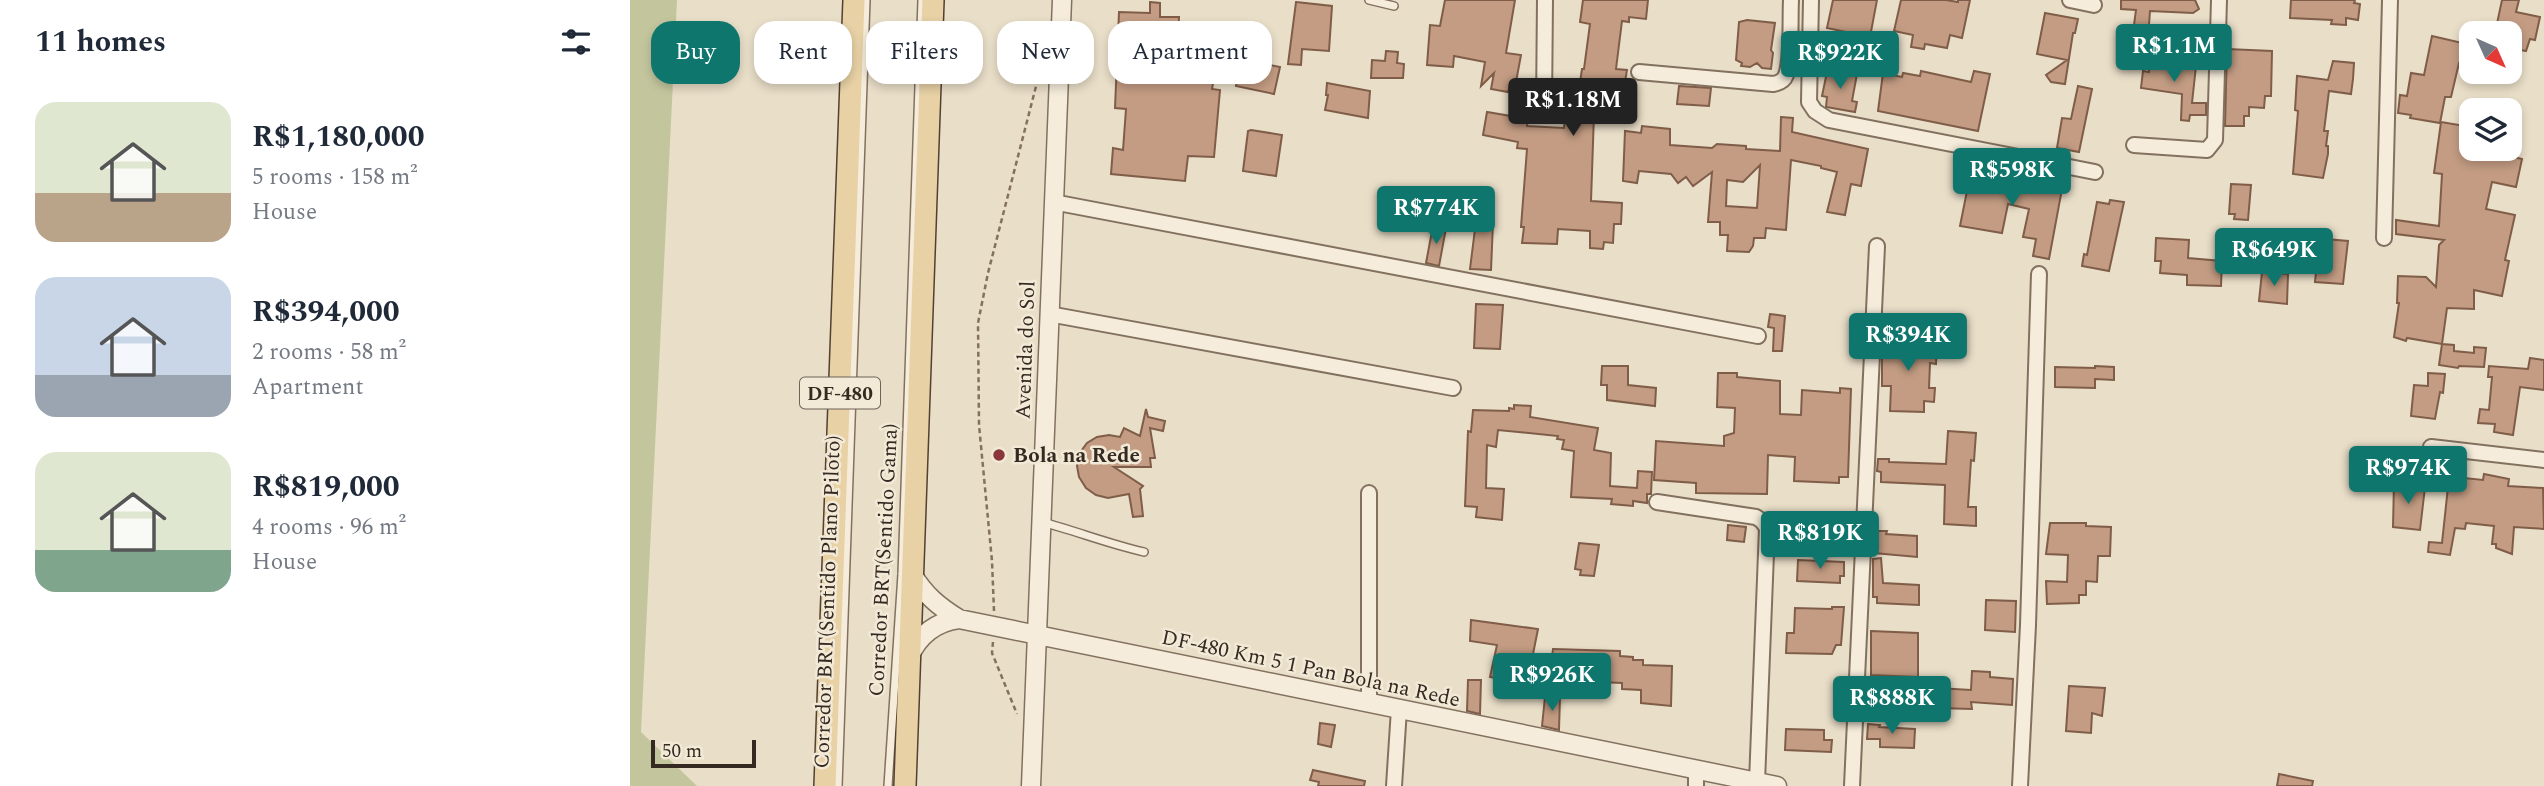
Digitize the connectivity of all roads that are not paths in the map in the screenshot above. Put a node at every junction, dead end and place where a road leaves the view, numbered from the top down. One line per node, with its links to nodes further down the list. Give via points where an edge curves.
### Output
1 (854, 0): 40 (main road, DF-480)
2 (866, 0): 41 (lane, Corredor BRT(Sentido Plano Piloto))
3 (922, 0): 42 (lane, Corredor BRT(Sentido Gama), via 902,573)
4 (933, 0): 32 (main road)
5 (1062, 0): 19 (street, Avenida do Sol)
6 (1369, 0): 14 (lane)
7 (1545, 0): 16 (street)
8 (1791, 0): 15 (street, via 1788,66 1780,83)
9 (1811, 0): 18 (street, via 1809,102 1829,120)
10 (2070, 0): 13 (street)
11 (2219, 0): 17 (street, via 2212,146 2207,150)
12 (2390, 0): 20 (street)
13 (2094, 5)
14 (1394, 6)
15 (1639, 72)
16 (1544, 107)
17 (2134, 145)
18 (2095, 172)
19 (1053, 202): 23 (street, Avenida do Sol); 24 (street)
20 (2384, 238)
21 (1877, 246): 47 (street)
22 (2039, 274): 48 (street)
23 (1049, 314): 25 (street); 30 (street, Avenida do Sol)
24 (1758, 336)
25 (1453, 388)
26 (2431, 447): 27 (street)
27 (2544, 460)
28 (1369, 493): 36 (street)
29 (1657, 502): 39 (street, via 1756,517 1766,528)
30 (1041, 522): 31 (lane); 34 (street, Avenida do Sol)
31 (1144, 552)
32 (912, 573): 33 (street, via 928,597); 35 (main road)
33 (959, 619): 34 (street, DF-480 Km 5 1 Pan Bola na Rede); 35 (street, via 945,620 926,633)
34 (1037, 635): 36 (street, DF-480 Km 5 1 Pan Bola na Rede); 44 (street, Avenida do Sol)
35 (907, 661): 43 (main road)
36 (1369, 703): 37 (street, DF-480 Km 5 1 Pan Bola na Rede)
37 (1399, 709): 38 (street, DF-480 Km 5 1 Pan Bola na Rede); 45 (street)
38 (1696, 778): 39 (street, DF-480 Km 5 1 Pan Bola na Rede)
39 (1757, 782): 46 (street, DF-480 Km 5 1 Pan Bola na Rede)
40 (825, 786)
41 (838, 786)
42 (888, 786)
43 (905, 786)
44 (1031, 786)
45 (1394, 786)
46 (1777, 786)
47 (1852, 786)
48 (2020, 786)

